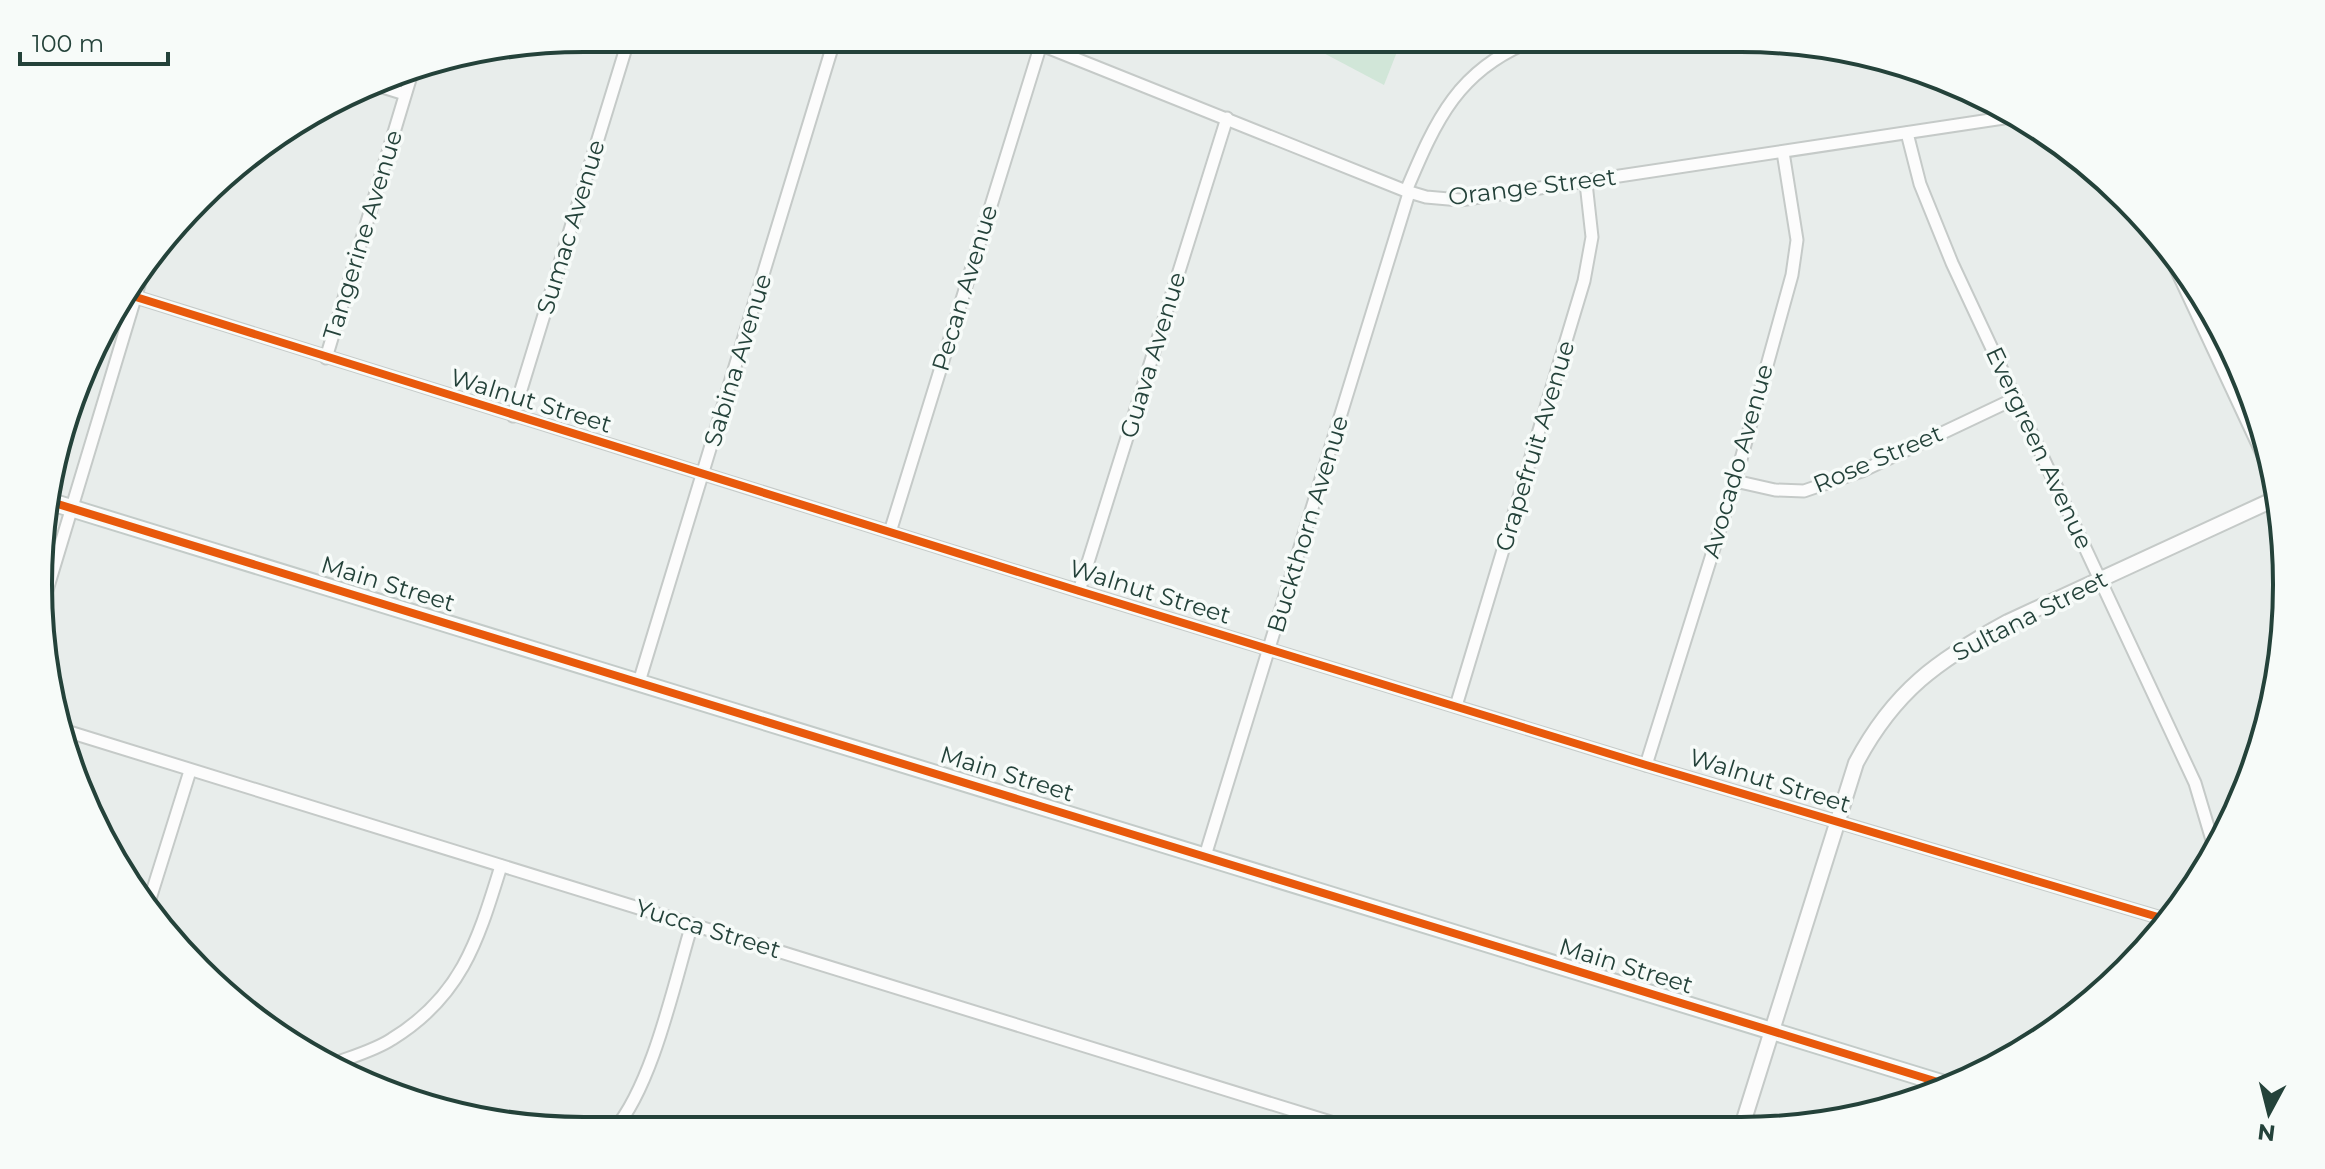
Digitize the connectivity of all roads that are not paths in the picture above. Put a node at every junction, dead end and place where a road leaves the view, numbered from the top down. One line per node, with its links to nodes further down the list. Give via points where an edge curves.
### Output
1 (625, 52): 19 (street, Sumac Avenue)
2 (831, 52): 21 (street, Sabina Avenue)
3 (1039, 52): 26 (street, Pecan Avenue)
4 (1061, 52): 9 (street, Orange Street)
5 (1509, 52): 14 (street, Buckthorn Avenue, via 1461,88 1432,129)
6 (409, 82): 8 (street, Tangerine Avenue)
7 (390, 89): 8 (street)
8 (405, 94): 17 (street, Tangerine Avenue)
9 (1227, 118): 14 (street, Orange Street); 29 (street, Guava Avenue)
10 (1999, 119): 11 (street, Orange Street)
11 (1907, 133): 12 (street, Orange Street); 18 (street, Evergreen Avenue, via 1920,184 1952,263)
12 (1783, 152): 13 (street, Orange Street); 22 (street, Avocado Avenue, via 1797,240 1792,275)
13 (1586, 183): 14 (street, Orange Street, via 1460,200); 32 (street, Grapefruit Avenue, via 1592,237 1584,281)
14 (1407, 192): 30 (street, Buckthorn Avenue)
15 (137, 297): 17 (street, Walnut Street); 25 (street)
16 (2191, 301): 20 (street)
17 (326, 358): 19 (street, Walnut Street)
18 (2016, 398): 22 (street, Rose Street, via 1862,471 1804,491); 28 (street, Evergreen Avenue)
19 (513, 416): 21 (street, Walnut Street)
20 (2248, 424)
21 (703, 476): 26 (street, Walnut Street); 31 (street, Sabina Avenue)
22 (1735, 481): 34 (street, Avocado Avenue)
23 (2266, 503): 28 (street, Sultana Street)
24 (59, 505): 25 (main road, Main Street)
25 (72, 509): 27 (street); 31 (main road, Main Street)
26 (890, 532): 29 (street, Walnut Street)
27 (52, 573)
28 (2101, 579): 36 (street, Sultana Street, via 2008,622 1922,676 1868,741); 37 (street, Evergreen Avenue, via 2195,783)
29 (1079, 591): 30 (street, Walnut Street)
30 (1270, 649): 32 (street, Walnut Street); 38 (street, Buckthorn Avenue)
31 (639, 682): 38 (main road, Main Street)
32 (1456, 706): 34 (street, Walnut Street)
33 (73, 733): 35 (street, Yucca Street)
34 (1646, 765): 36 (street, Walnut Street)
35 (190, 771): 39 (street, Yucca Street); 40 (street)
36 (1838, 822): 41 (street, Walnut Street); 43 (street, Sultana Street)
37 (2210, 835)
38 (1205, 856): 43 (main road, Main Street)
39 (501, 866): 42 (street, Yucca Street); 44 (street, via 471,956 450,989 390,1041)
40 (152, 894)
41 (2157, 917)
42 (692, 924): 46 (street, via 646,1074); 47 (street, Yucca Street)
43 (1771, 1031): 45 (main road, Main Street); 48 (street, Sultana Street)
44 (344, 1059)
45 (1933, 1081)
46 (622, 1117)
47 (1315, 1117)
48 (1745, 1117)

